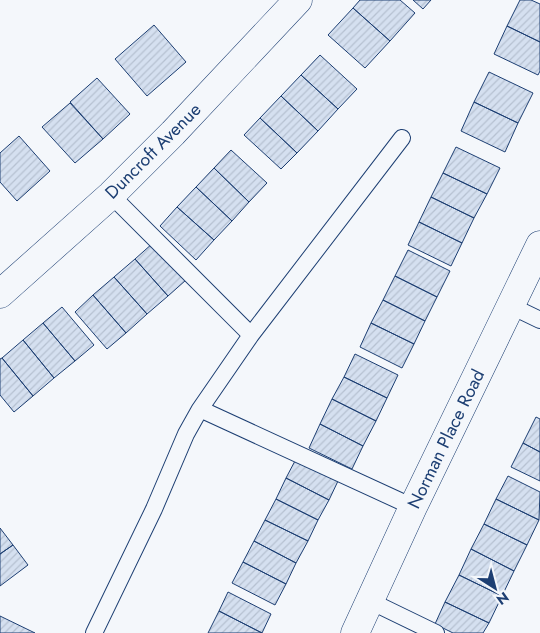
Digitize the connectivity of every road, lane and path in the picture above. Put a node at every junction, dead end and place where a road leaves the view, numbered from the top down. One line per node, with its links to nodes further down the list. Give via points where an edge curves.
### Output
1 (298, 0): 3 (street, Duncroft Avenue)
2 (402, 138): 8 (lane)
3 (111, 195): 5 (street, Duncroft Avenue); 8 (lane)
4 (540, 245): 6 (street, Norman Place Road)
5 (0, 294)
6 (511, 306): 7 (lane); 10 (street, Norman Place Road)
7 (540, 320)
8 (251, 335): 9 (lane)
9 (200, 410): 10 (lane); 12 (lane)
10 (413, 507): 11 (street, Norman Place Road)
11 (370, 602): 13 (street, Norman Place Road); 14 (lane)
12 (94, 633)
13 (355, 633)
14 (436, 633)

